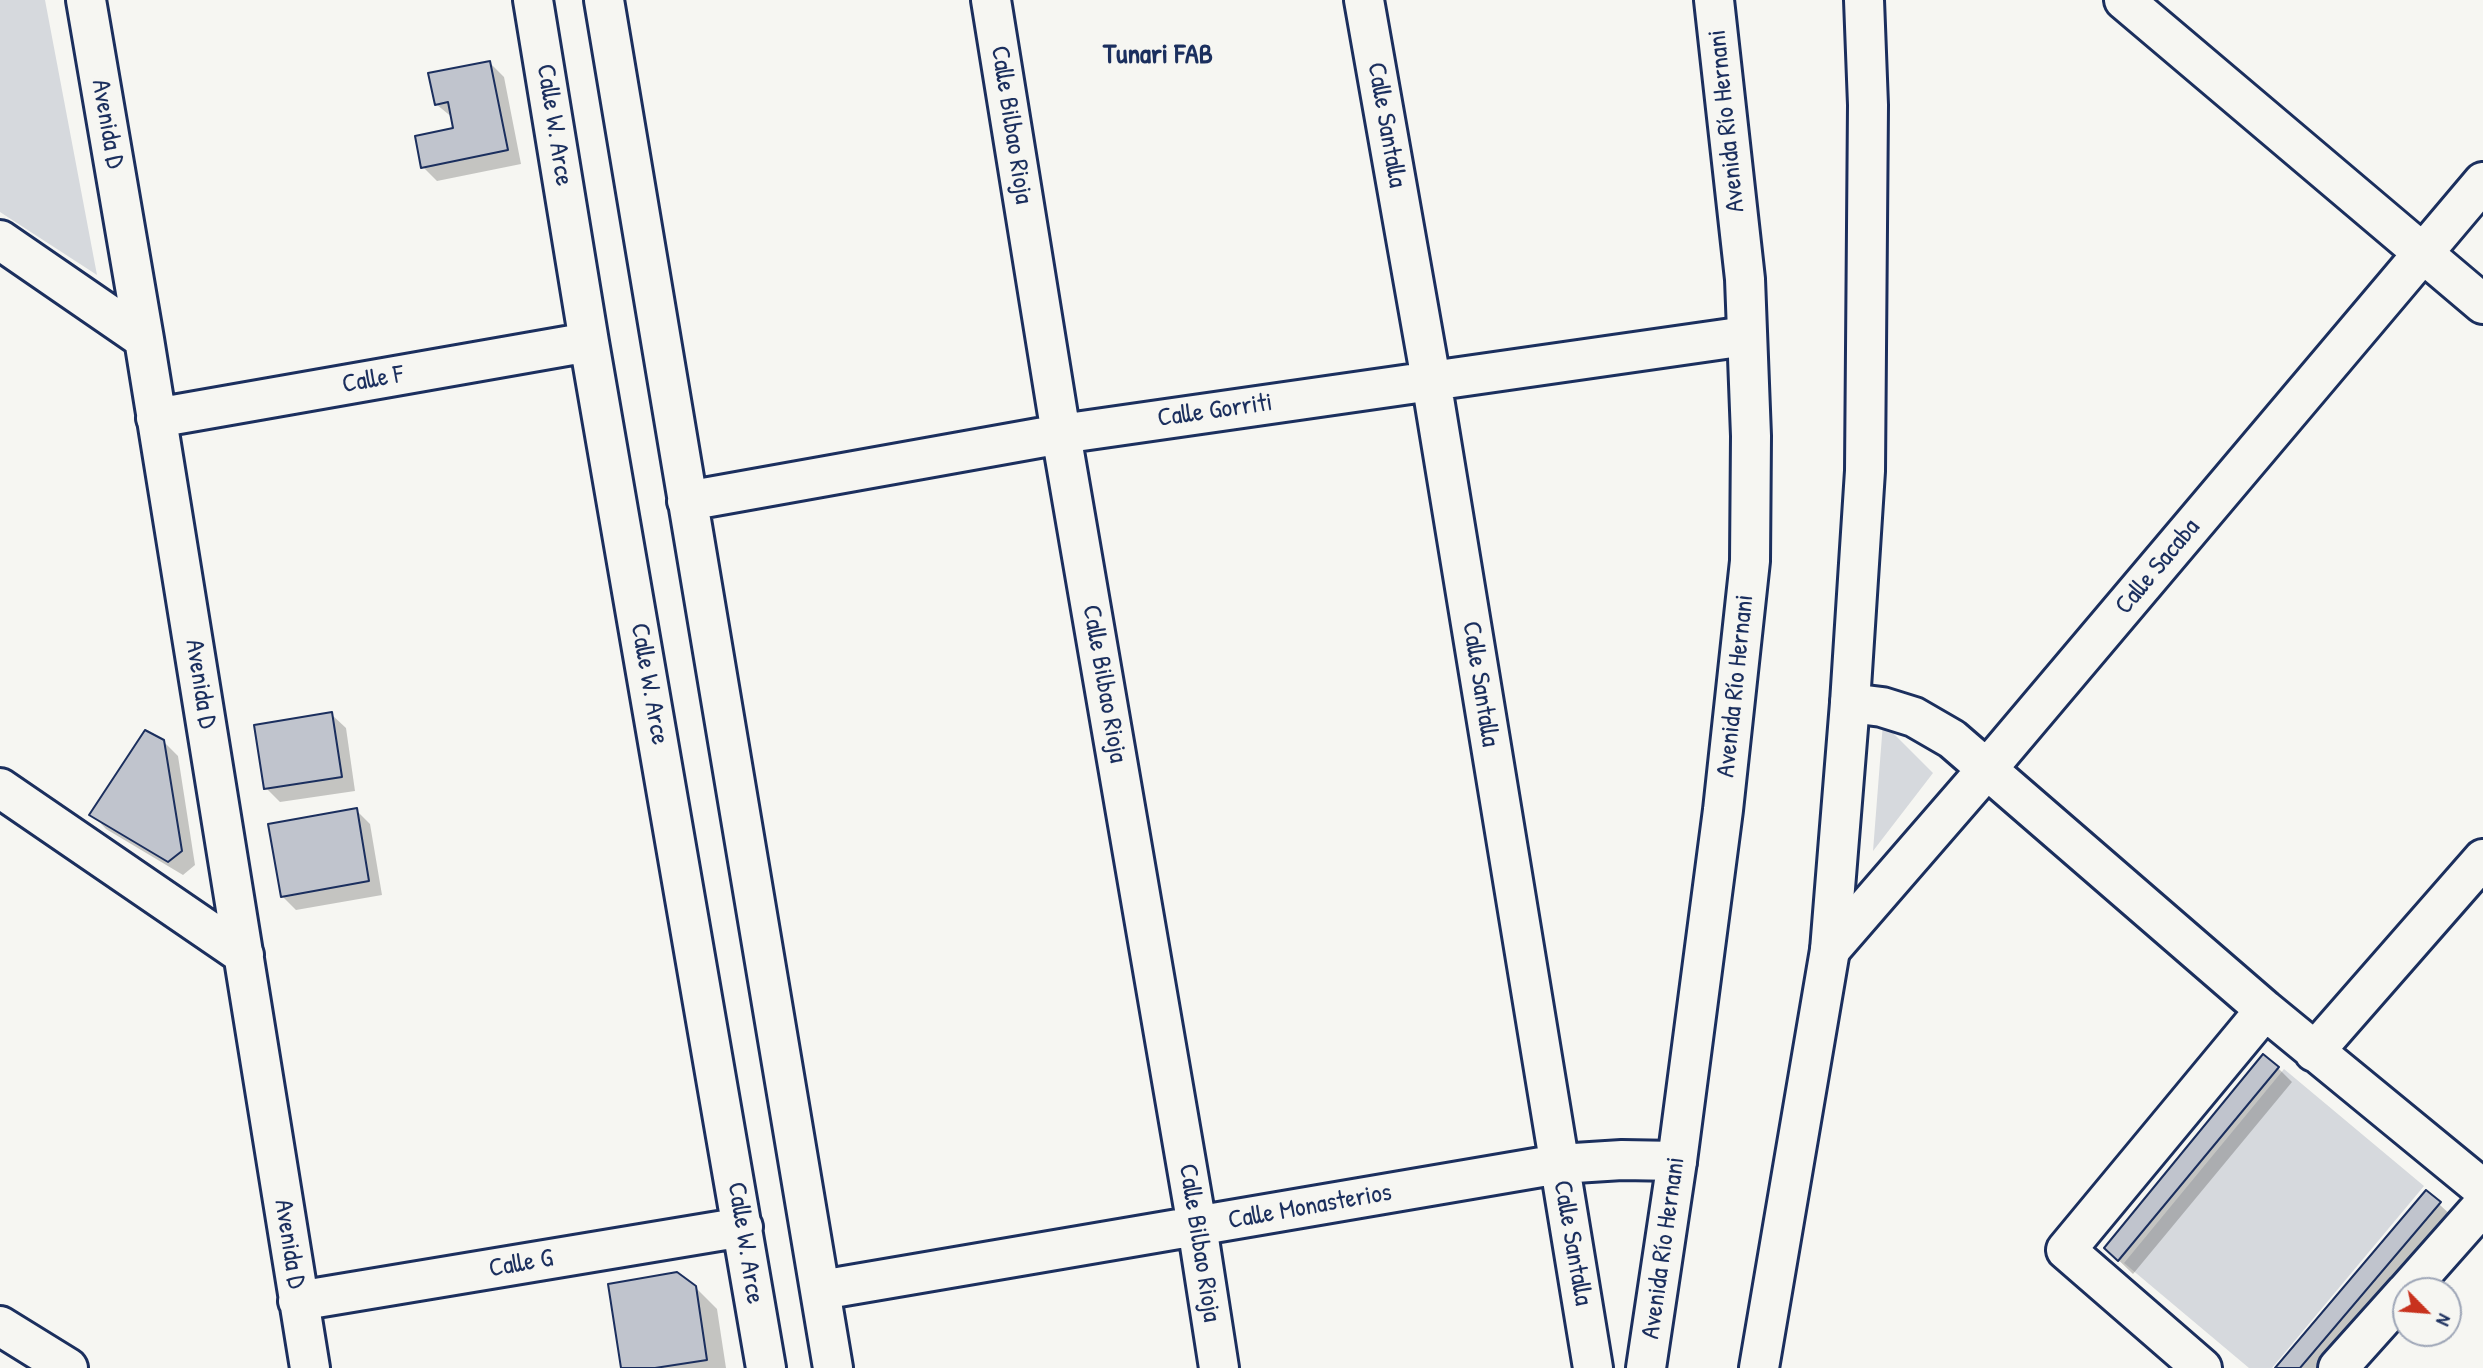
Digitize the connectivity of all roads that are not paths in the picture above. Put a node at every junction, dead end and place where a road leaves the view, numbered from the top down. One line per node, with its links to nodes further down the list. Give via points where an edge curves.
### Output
1 (86, 0): 14 (street, Avenida D)
2 (533, 0): 15 (street, Calle W. Arce)
3 (604, 0): 19 (street)
4 (991, 0): 18 (street, Calle Bilbao Rioja)
5 (1364, 0): 16 (street, Calle Santalla)
6 (1714, 0): 13 (street, Avenida Río Hernani, via 1745,279)
7 (1864, 0): 20 (street, via 1868,105 1865,471)
8 (2124, 0): 11 (street)
9 (2483, 182): 11 (street, Calle Sacaba)
10 (0, 240): 14 (street)
11 (2423, 253): 12 (street); 21 (street, Calle Sacaba)
12 (2483, 304)
13 (1746, 336): 16 (street, Calle Gorriti); 28 (street, Avenida Río Hernani, via 1750,561 1723,810)
14 (144, 339): 17 (street, Avenida D)
15 (589, 342): 17 (street, Calle F); 33 (street, Calle W. Arce)
16 (1431, 380): 18 (street, Calle Gorriti); 29 (street, Calle Santalla)
17 (156, 418): 25 (street, Avenida D)
18 (1061, 434): 19 (street, Calle Gorriti); 32 (street, Calle Bilbao Rioja)
19 (687, 501): 35 (street)
20 (1850, 703): 21 (street, via 1914,717 1952,738); 24 (street)
21 (1987, 769): 24 (street, Calle Sacaba); 26 (street)
22 (0, 788): 25 (street)
23 (2483, 859): 27 (street)
24 (1830, 950): 47 (street)
25 (244, 955): 36 (street, Avenida D)
26 (2264, 1010): 27 (street); 39 (street, via 2067,1250)
27 (2314, 1052): 30 (street)
28 (1676, 1161): 29 (street, Calle Monasterios); 46 (street, Avenida Río Hernani)
29 (1559, 1164): 32 (street, Calle Monasterios); 45 (street, Calle Santalla)
30 (2483, 1189)
31 (2483, 1205): 34 (street)
32 (1197, 1226): 35 (street, Calle Monasterios); 44 (street, Calle Bilbao Rioja)
33 (743, 1227): 36 (street, Calle G); 42 (street, Calle W. Arce)
34 (2419, 1277)
35 (821, 1290): 43 (street)
36 (298, 1301): 41 (street, Avenida D)
37 (2392, 1307): 48 (street)
38 (0, 1326): 40 (street)
39 (2184, 1363)
40 (68, 1368)
41 (310, 1368)
42 (766, 1368)
43 (833, 1368)
44 (1219, 1368)
45 (1593, 1368)
46 (1646, 1368)
47 (1759, 1368)
48 (2338, 1368)

